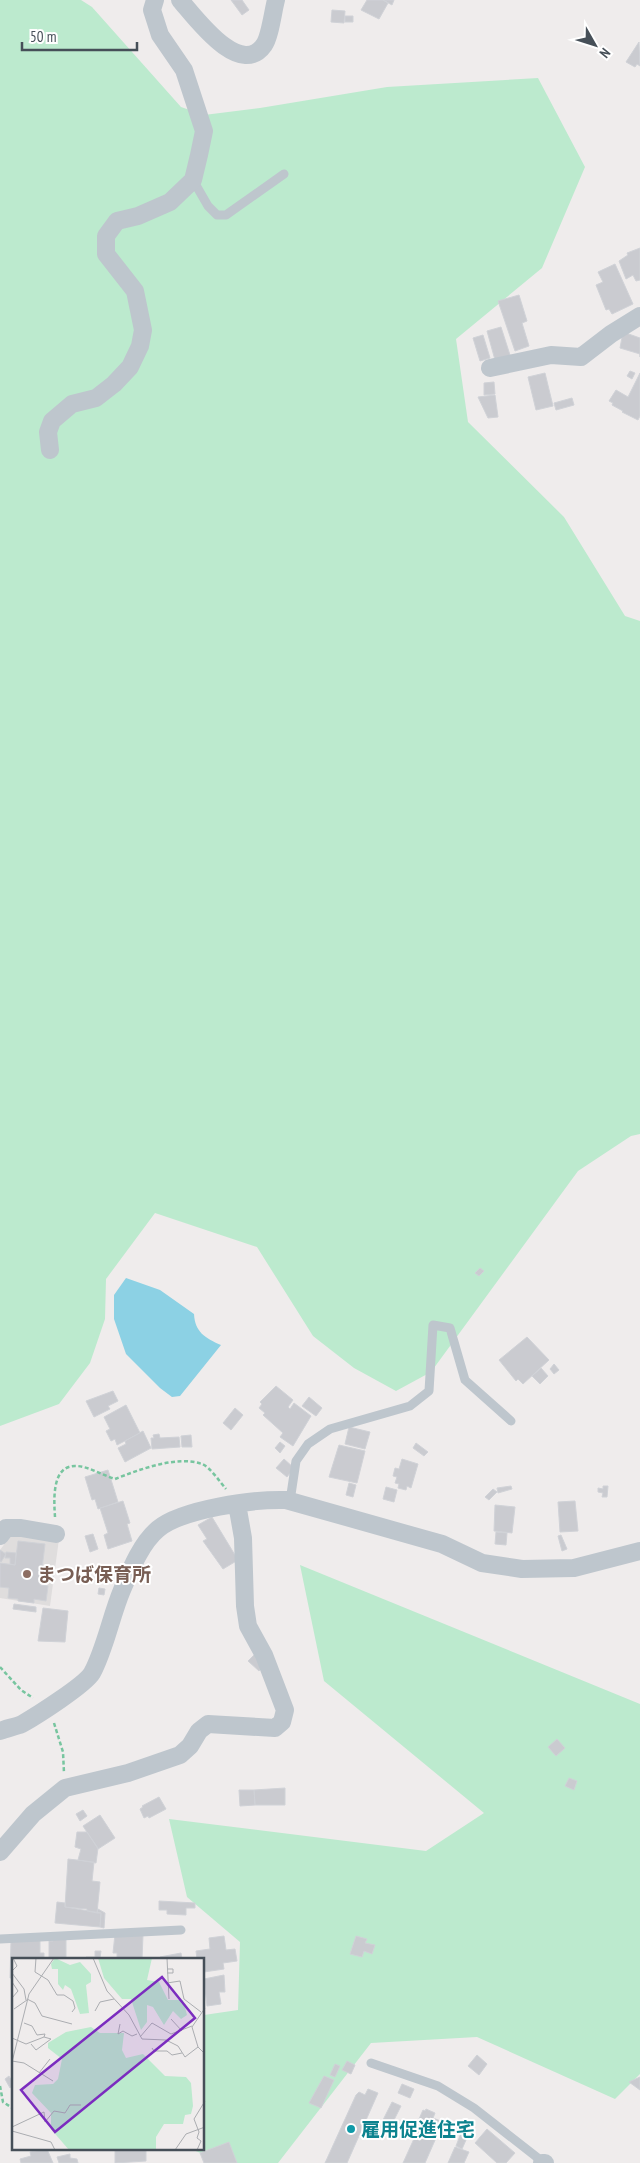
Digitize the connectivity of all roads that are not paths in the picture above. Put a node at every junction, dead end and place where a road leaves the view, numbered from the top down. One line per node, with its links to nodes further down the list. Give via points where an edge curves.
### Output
1 (155, 0): 5 (street, via 152,10 160,35 184,70 204,131)
2 (180, 0): 3 (street, via 226,49 241,55 255,53 265,45)
3 (276, 0)
4 (284, 174): 5 (lane, via 226,215 217,215 208,206)
5 (193, 180): 8 (street, via 170,202 117,221 106,236 106,254 135,291 143,330 140,346 130,367 114,384 96,398 72,404 52,421 48,432)
6 (640, 316): 7 (street, via 581,357 551,355)
7 (490, 368)
8 (50, 450)
9 (511, 1421): 10 (lane, via 465,1380 450,1328 433,1325 429,1391 410,1406 330,1430 308,1444 296,1462)
10 (290, 1501): 11 (street, via 265,1499); 14 (street, via 442,1544 482,1563 522,1569 574,1568)
11 (239, 1504): 15 (street, via 172,1520 158,1529 143,1548 122,1590 91,1674 20,1724); 16 (street, via 248,1626 264,1655 285,1710 282,1722 275,1728 208,1724 180,1755 128,1773 65,1788 33,1814)
12 (56, 1534): 13 (street, via 6,1528)
13 (0, 1536)
14 (640, 1551)
15 (0, 1731)
16 (0, 1852)
17 (181, 1930): 18 (lane)
18 (0, 1939)
19 (371, 2063): 20 (lane, via 438,2086 474,2108)
20 (543, 2162)

